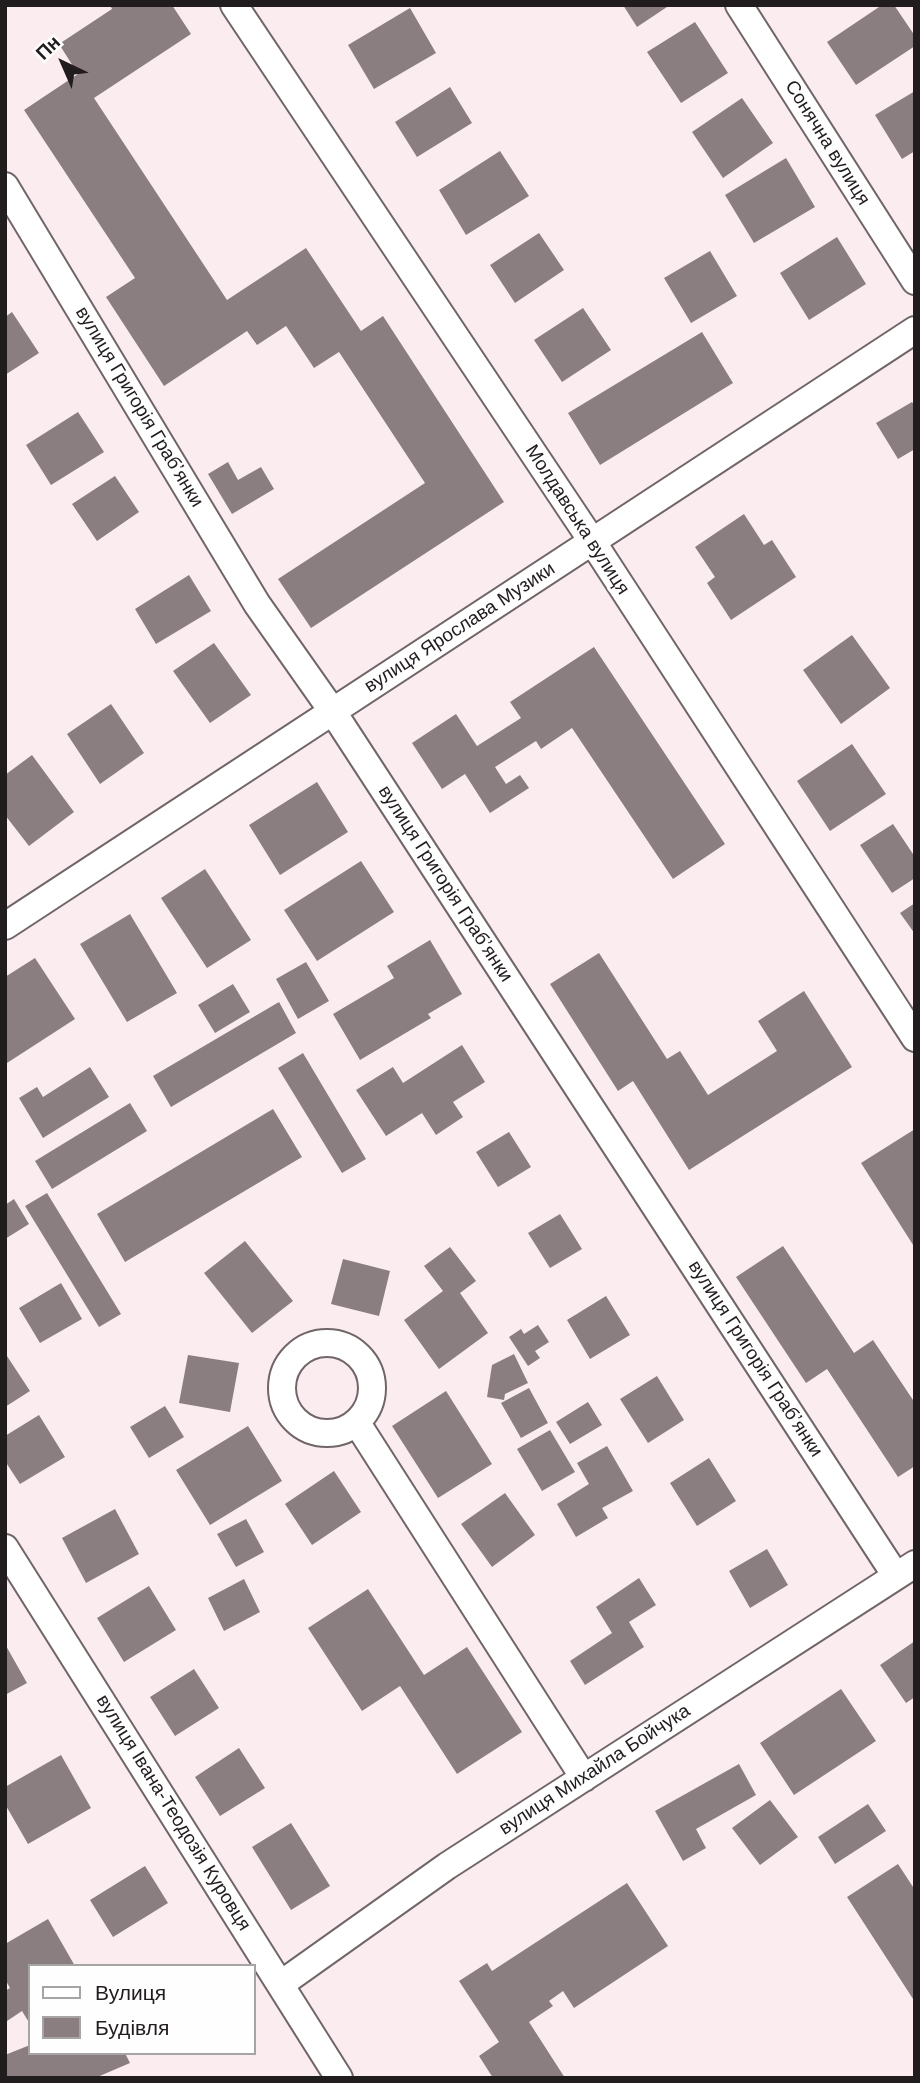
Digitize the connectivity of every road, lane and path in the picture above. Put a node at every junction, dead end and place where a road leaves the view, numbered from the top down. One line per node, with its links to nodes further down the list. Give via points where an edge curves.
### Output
1 (234, 5): 6 (street, Молдавська вулиця)
2 (739, 5): 4 (street, Сонячна вулиця)
3 (5, 186): 7 (street, вулиця Григорія Грабʼянки, via 257,604)
4 (915, 281)
5 (915, 330): 6 (street, вулиця Ярослава Музики)
6 (592, 541): 7 (street, вулиця Ярослава Музики); 9 (street, Молдавська вулиця)
7 (333, 712): 8 (street, вулиця Ярослава Музики); 12 (street, вулиця Григорія Грабʼянки)
8 (5, 926)
9 (915, 1038)
10 (357, 1423): 13 (street)
11 (5, 1548): 14 (street, вулиця Івана-Теодозія Куровця)
12 (905, 1570): 13 (street, вулиця Михайла Бойчука)
13 (584, 1778): 14 (street, вулиця Михайла Бойчука, via 447,1866)
14 (281, 1984): 15 (street, вулиця Івана-Теодозія Куровця)
15 (339, 2078)

